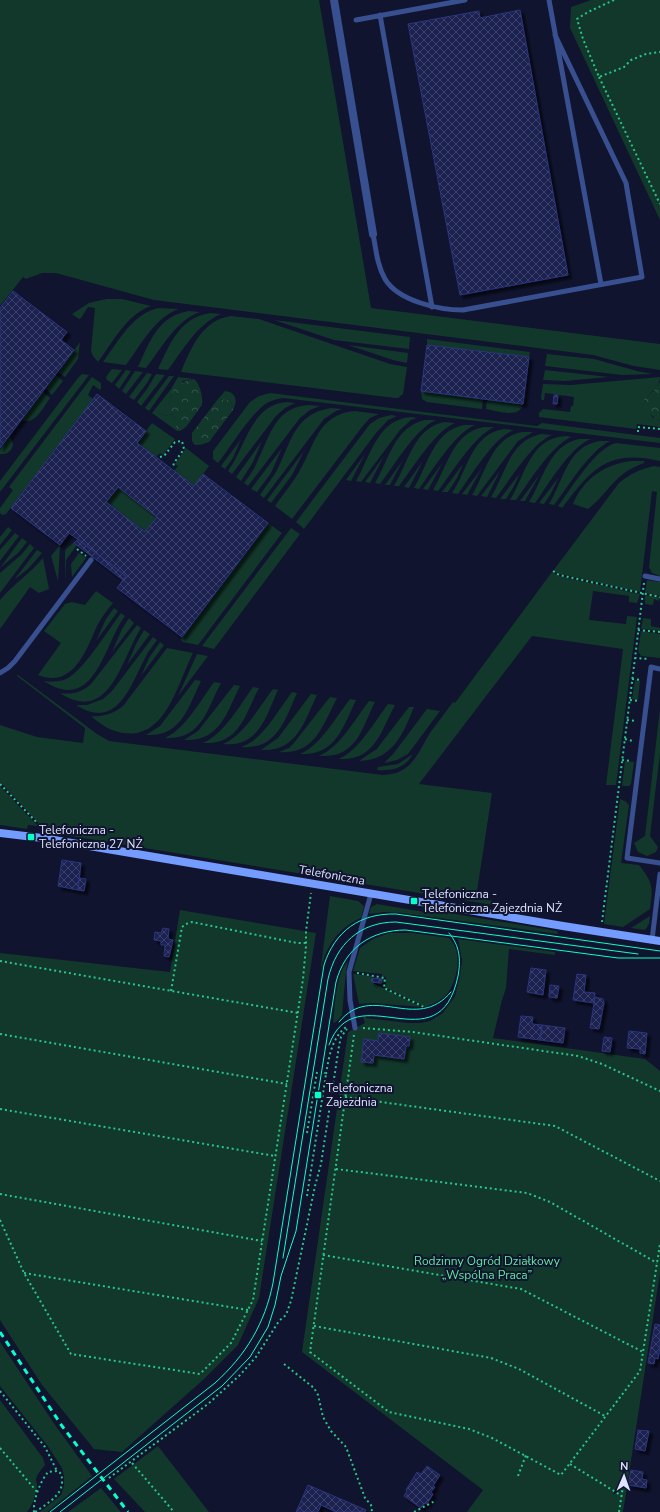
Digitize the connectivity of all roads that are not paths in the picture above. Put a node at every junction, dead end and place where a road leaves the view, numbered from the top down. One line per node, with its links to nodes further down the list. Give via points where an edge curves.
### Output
1 (334, 0): 7 (street)
2 (465, 0): 4 (lane)
3 (549, 0): 6 (lane)
4 (380, 15): 5 (lane); 9 (lane)
5 (356, 20)
6 (555, 35): 8 (lane); 8 (lane, via 626,183 642,277)
7 (373, 234): 9 (lane, via 385,280 413,300)
8 (601, 284): 9 (lane, via 463,310)
9 (432, 306)
10 (91, 560): 14 (lane, via 15,661)
11 (645, 576): 12 (lane)
12 (660, 579)
13 (660, 668): 16 (lane, via 651,667 627,858)
14 (0, 673)
15 (0, 833): 18 (street, Telefoniczna)
16 (660, 863)
17 (660, 874): 19 (lane)
18 (371, 894): 19 (street, Telefoniczna); 20 (lane, via 349,972 350,1000)
19 (656, 941)
20 (355, 1025)

